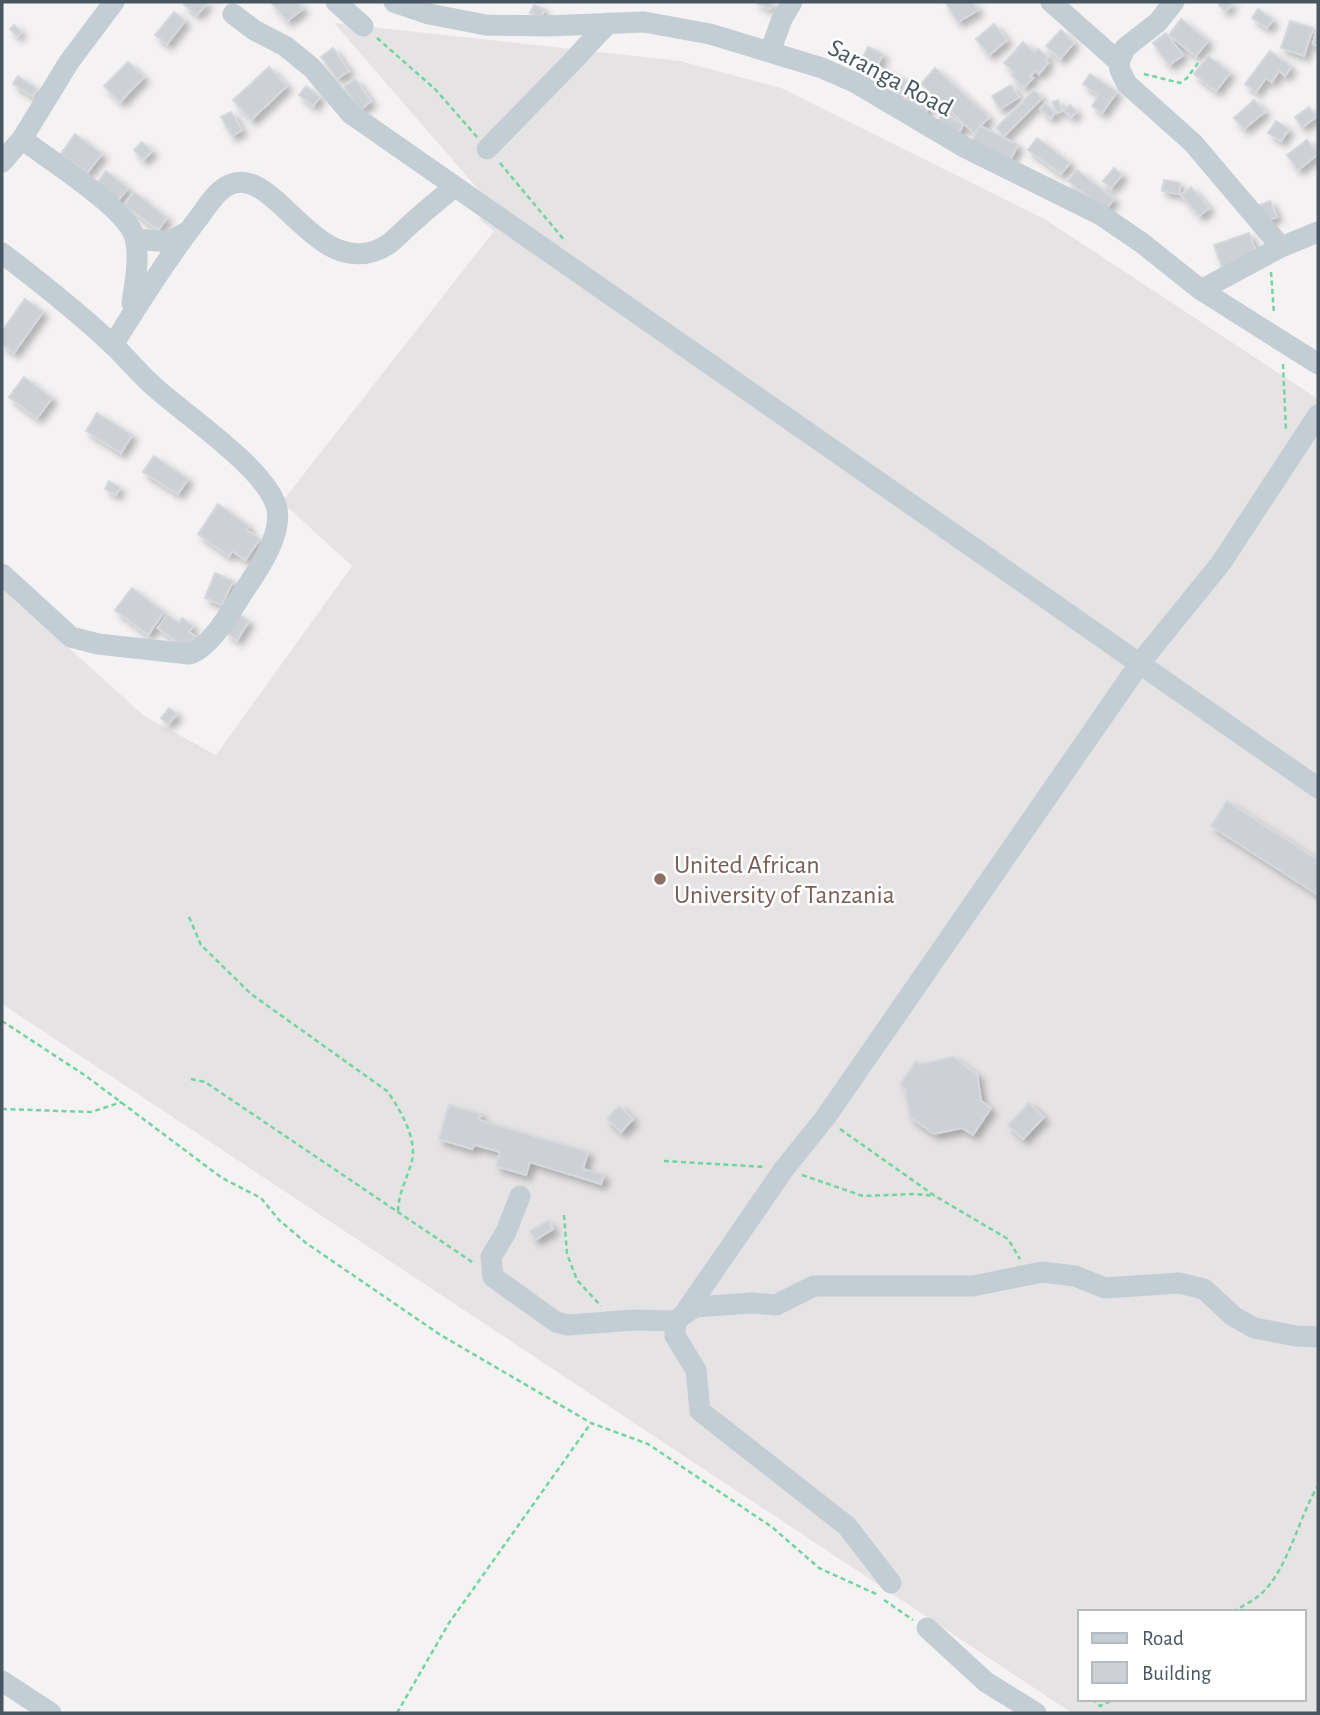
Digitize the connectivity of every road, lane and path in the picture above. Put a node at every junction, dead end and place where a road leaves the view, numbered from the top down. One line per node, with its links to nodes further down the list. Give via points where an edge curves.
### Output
1 (114, 2): 13 (street, via 69,62)
2 (336, 2): 9 (street)
3 (394, 2): 8 (street, Saranga Road, via 486,25)
4 (792, 2): 10 (street)
5 (1051, 2): 12 (street)
6 (1174, 2): 12 (street, via 1158,22 1125,48)
7 (233, 14): 16 (street, via 285,46 312,68 351,114)
8 (608, 23): 10 (street, Saranga Road, via 657,24); 14 (street)
9 (363, 26): 14 (path, via 435,89)
10 (770, 51): 23 (street, Saranga Road, via 856,83 964,148 1101,215)
11 (1198, 63): 12 (path, via 1180,83)
12 (1121, 70): 21 (street, via 1127,84 1193,144)
13 (22, 139): 15 (street); 19 (street, via 123,217)
14 (487, 149): 20 (path)
15 (2, 162)
16 (454, 187): 17 (street, via 376,251 357,254 333,249 316,239 268,192 237,182 220,191); 31 (street)
17 (187, 232): 19 (street, via 169,242); 24 (street)
18 (1318, 232): 21 (street)
19 (136, 239): 24 (street, via 132,303)
20 (566, 241)
21 (1275, 250): 23 (street); 25 (path)
22 (2, 253): 26 (street)
23 (1201, 290): 25 (street, Saranga Road)
24 (136, 307): 26 (street)
25 (1279, 340): 27 (street, Saranga Road); 29 (path)
26 (113, 345): 30 (street, via 273,494 278,520 266,557 211,638 189,654 71,637)
27 (1318, 364)
28 (1318, 415): 29 (street)
29 (1287, 462): 31 (street, via 1221,563)
30 (2, 574)
31 (1140, 663): 32 (street); 38 (street)
32 (1318, 788)
33 (189, 917): 43 (path, via 201,945 251,995 387,1091 401,1109 413,1160 398,1197)
34 (2, 1021): 36 (path)
35 (191, 1079): 43 (path, via 205,1082)
36 (122, 1102): 37 (path, via 91,1112); 50 (path, via 222,1178 261,1198 279,1220 347,1272 439,1334)
37 (2, 1109)
38 (825, 1118): 40 (street); 42 (path)
39 (664, 1161): 40 (path)
40 (784, 1169): 42 (path, via 863,1196); 47 (street)
41 (520, 1196): 46 (street, via 491,1258)
42 (935, 1196): 45 (path, via 1008,1239)
43 (398, 1213): 46 (path)
44 (564, 1215): 48 (path, via 567,1254 577,1280)
45 (1026, 1275): 47 (street, via 973,1286 814,1286 776,1305 695,1307); 49 (street, via 1075,1276 1105,1288 1179,1283 1204,1289 1254,1328)
46 (493, 1277): 48 (street, via 556,1322)
47 (680, 1318): 48 (street); 52 (street, via 675,1336 696,1370 700,1411 847,1526)
48 (616, 1322)
49 (1318, 1337)
50 (591, 1423): 54 (path, via 648,1444 772,1527 819,1568 876,1595); 59 (path, via 449,1623)
51 (1318, 1486): 53 (path, via 1278,1572 1261,1594)
52 (891, 1583)
53 (1236, 1610)
54 (927, 1629): 60 (street, via 986,1682)
55 (2, 1681): 58 (street)
56 (1094, 1701): 57 (path, via 1100,1706)
57 (1111, 1701)
58 (51, 1713)
59 (397, 1713)
60 (1036, 1713)

